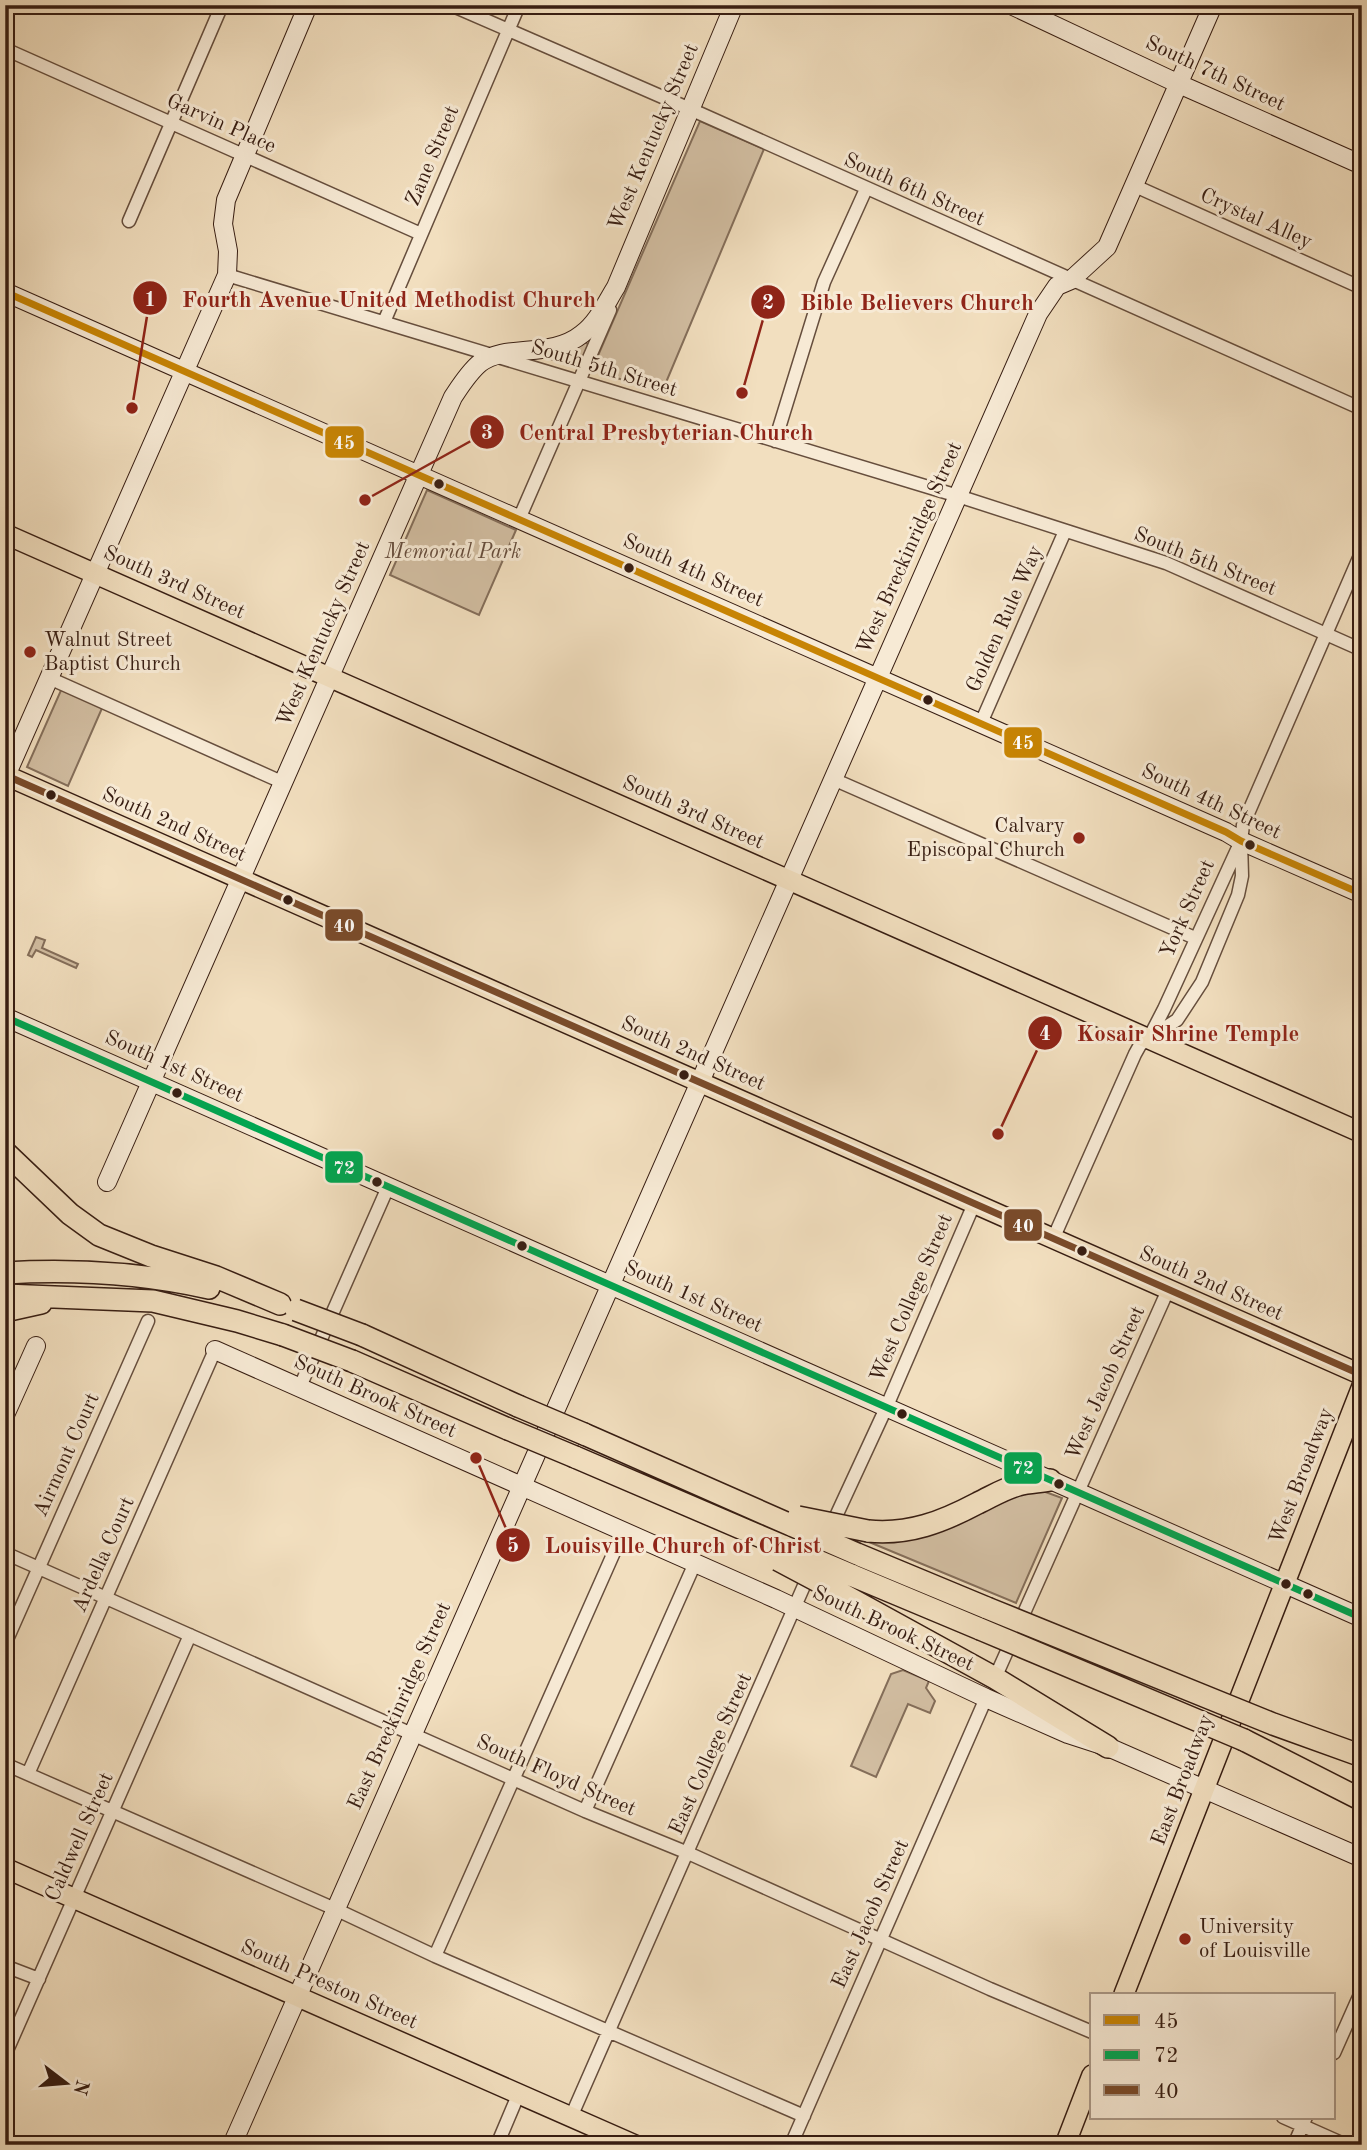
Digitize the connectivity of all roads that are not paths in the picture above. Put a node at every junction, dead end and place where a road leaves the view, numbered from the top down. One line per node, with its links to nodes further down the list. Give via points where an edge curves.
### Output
1 (222, 5): 13 (street)
2 (308, 5): 14 (street)
3 (451, 5): 9 (street, South 6th Street)
4 (519, 5): 9 (street, Zane Street)
5 (734, 5): 12 (street, West Kentucky Street)
6 (1213, 5): 11 (street, West Breckinridge Street)
7 (1020, 7): 8 (street, South 7th Street)
8 (1044, 12): 11 (street, South 7th Street)
9 (508, 30): 12 (street, South 6th Street); 19 (street, Zane Street)
10 (5, 49): 13 (street, Garvin Place)
11 (1179, 84): 15 (street, South 7th Street); 16 (street, West Breckinridge Street)
12 (690, 109): 17 (street, South 6th Street); 22 (street, West Kentucky Street)
13 (171, 122): 14 (street, Garvin Place); 18 (street)
14 (244, 156): 19 (street, Garvin Place); 20 (street, via 224,208)
15 (1362, 165)
16 (1135, 186): 21 (street, West Breckinridge Street, via 1107,247); 23 (street, Crystal Alley)
17 (866, 189): 21 (street, South 6th Street); 30 (street, via 824,282)
18 (128, 221)
19 (421, 234): 25 (street, Zane Street)
20 (227, 275): 25 (street, South 5th Street); 27 (street)
21 (1071, 280): 29 (street, South 6th Street); 32 (street, West Breckinridge Street, via 1057,286 1038,314)
22 (616, 286): 26 (street, West Kentucky Street, via 595,321 571,342); 28 (street, West Kentucky Street)
23 (1362, 288)
24 (5, 292): 27 (street, South 4th Street)
25 (384, 322): 26 (street, South 5th Street)
26 (498, 357): 28 (street, South 5th Street); 31 (street, West Kentucky Street, via 482,362 462,383)
27 (184, 371): 31 (street, South 4th Street); 37 (street)
28 (581, 382): 30 (street, South 5th Street); 33 (street, West Kentucky Street)
29 (1362, 409)
30 (775, 441): 32 (street, South 5th Street)
31 (419, 475): 33 (street, South 4th Street); 40 (street, West Kentucky Street)
32 (958, 496): 34 (street, South 5th Street); 42 (street, West Breckinridge Street)
33 (519, 519): 42 (street, South 4th Street)
34 (1065, 531): 38 (street, South 5th Street, via 1166,562); 43 (street, Golden Rule Way)
35 (5, 534): 37 (main road, South 3rd Street)
36 (1362, 551): 38 (street, York Street)
37 (95, 573): 40 (main road, South 3rd Street); 41 (street)
38 (1326, 634): 39 (street, South 5th Street); 47 (street, York Street, via 1242,825)
39 (1362, 650)
40 (330, 677): 46 (street, West Kentucky Street); 49 (main road, South 3rd Street)
41 (49, 678): 44 (street); 46 (street)
42 (877, 678): 43 (street, South 4th Street); 45 (street, West Breckinridge Street)
43 (981, 723): 47 (street, South 4th Street)
44 (6, 776): 48 (main road, South 2nd Street)
45 (833, 779): 49 (street, West Breckinridge Street); 51 (street)
46 (284, 783): 48 (street, West Kentucky Street)
47 (1241, 841): 50 (street, South 4th Street); 51 (street, York Street); 53 (street, via 1238,895 1207,972 1177,1020)
48 (240, 879): 54 (street, West Kentucky Street); 55 (main road, South 2nd Street)
49 (788, 880): 53 (main road, South 3rd Street); 55 (street, West Breckinridge Street)
50 (1362, 894)
51 (1195, 939): 53 (street, York Street)
52 (5, 1017): 54 (street, South 1st Street)
53 (1149, 1038): 56 (main road, South 3rd Street); 61 (street, York Street, via 1135,1054)
54 (152, 1082): 58 (street, West Kentucky Street); 59 (street, South 1st Street)
55 (699, 1082): 60 (main road, South 2nd Street); 64 (street, West Breckinridge Street)
56 (1362, 1133)
57 (13, 1158): 63 (highway, via 86,1227)
58 (107, 1182)
59 (387, 1187): 64 (street, South 1st Street); 74 (street)
60 (974, 1204): 61 (main road, South 2nd Street); 75 (street, West College Street)
61 (1053, 1238): 65 (main road, South 2nd Street)
62 (5, 1273): 63 (highway)
63 (187, 1275): 80 (highway, bridge, via 215,1277 362,1335 723,1495)
64 (610, 1285): 75 (street, South 1st Street); 78 (street, East Breckinridge Street)
65 (1168, 1290): 72 (main road, South 2nd Street); 79 (street, West Jacob Street)
66 (5, 1295): 67 (highway)
67 (33, 1300): 68 (highway); 86 (highway, bridge, via 66,1296 153,1301 283,1335 635,1483)
68 (5, 1311)
69 (148, 1321): 84 (street, Airmont Court)
70 (36, 1346): 76 (street)
71 (215, 1350): 74 (street, South Brook Street); 87 (street, Ardella Court)
72 (1362, 1376)
73 (1362, 1386): 85 (main road, West Broadway)
74 (299, 1388): 78 (street, South Brook Street)
75 (886, 1408): 77 (street, South 1st Street); 88 (street, East College Street)
76 (5, 1415)
77 (1050, 1480): 79 (street, South 1st Street); 80 (highway, bridge, via 1003,1490 927,1527 883,1533)
78 (521, 1486): 81 (street, South Brook Street); 95 (street, East Breckinridge Street)
79 (1079, 1492): 85 (street, South 1st Street); 92 (street)
80 (796, 1522): 94 (highway, bridge, via 857,1554)
81 (623, 1532): 83 (street, South Brook Street); 102 (street)
82 (5, 1553): 84 (street, South Floyd Street)
83 (695, 1563): 88 (street, South Brook Street); 106 (street)
84 (38, 1568): 87 (street, South Floyd Street); 91 (street, Airmont Court)
85 (1285, 1583): 89 (street, South 1st Street); 104 (main road, East Broadway)
86 (847, 1585): 92 (highway); 96 (highway, bridge, via 980,1629)
87 (106, 1598): 90 (street, South Floyd Street); 101 (street, Ardella Court)
88 (794, 1608): 93 (street, South Brook Street); 108 (street, East College Street)
89 (1362, 1618)
90 (190, 1635): 95 (street, South Floyd Street); 107 (street, Caldwell Street)
91 (5, 1644)
92 (995, 1678): 98 (highway)
93 (986, 1698): 98 (street, South Brook Street); 113 (street, East Jacob Street)
94 (1273, 1724): 97 (highway, bridge); 99 (highway, bridge)
95 (412, 1734): 102 (street, South Floyd Street); 112 (street, East Breckinridge Street)
96 (1244, 1740): 103 (highway); 105 (highway)
97 (1362, 1745)
98 (1108, 1747): 104 (street, South Brook Street)
99 (1362, 1756)
100 (5, 1765): 101 (street)
101 (28, 1774): 107 (street)
102 (513, 1779): 106 (street, South Floyd Street); 114 (street)
103 (1362, 1787)
104 (1204, 1789): 109 (street, South Brook Street); 118 (main road, East Broadway)
105 (1362, 1800)
106 (585, 1811): 108 (street, South Floyd Street)
107 (112, 1812): 111 (street, Caldwell Street); 112 (street)
108 (688, 1853): 113 (street, South Floyd Street); 120 (street, East College Street)
109 (1362, 1858)
110 (5, 1868): 111 (main road, South Preston Street)
111 (74, 1898): 116 (street, Caldwell Street); 119 (main road, South Preston Street)
112 (335, 1909): 114 (street); 119 (street, East Breckinridge Street)
113 (881, 1941): 121 (street, South Floyd Street); 126 (street, East Jacob Street)
114 (435, 1956): 120 (street)
115 (5, 1966): 116 (street)
116 (39, 1979): 123 (street, Caldwell Street)
117 (1362, 1990): 122 (street)
118 (1124, 1993)
119 (297, 1996): 125 (main road, South Preston Street); 130 (street, East Breckinridge Street)
120 (609, 2031): 126 (street); 127 (street, East College Street)
121 (1090, 2031)
122 (1336, 2048)
123 (5, 2055)
124 (1090, 2080): 133 (main road)
125 (519, 2094): 127 (main road, South Preston Street); 131 (street)
126 (804, 2116): 132 (street, East Jacob Street)
127 (571, 2117): 129 (main road, South Preston Street)
128 (1304, 2121): 134 (street); 135 (street)
129 (631, 2144)
130 (232, 2145)
131 (496, 2145)
132 (791, 2145)
133 (1065, 2145)
134 (1294, 2145)
135 (1346, 2145)

